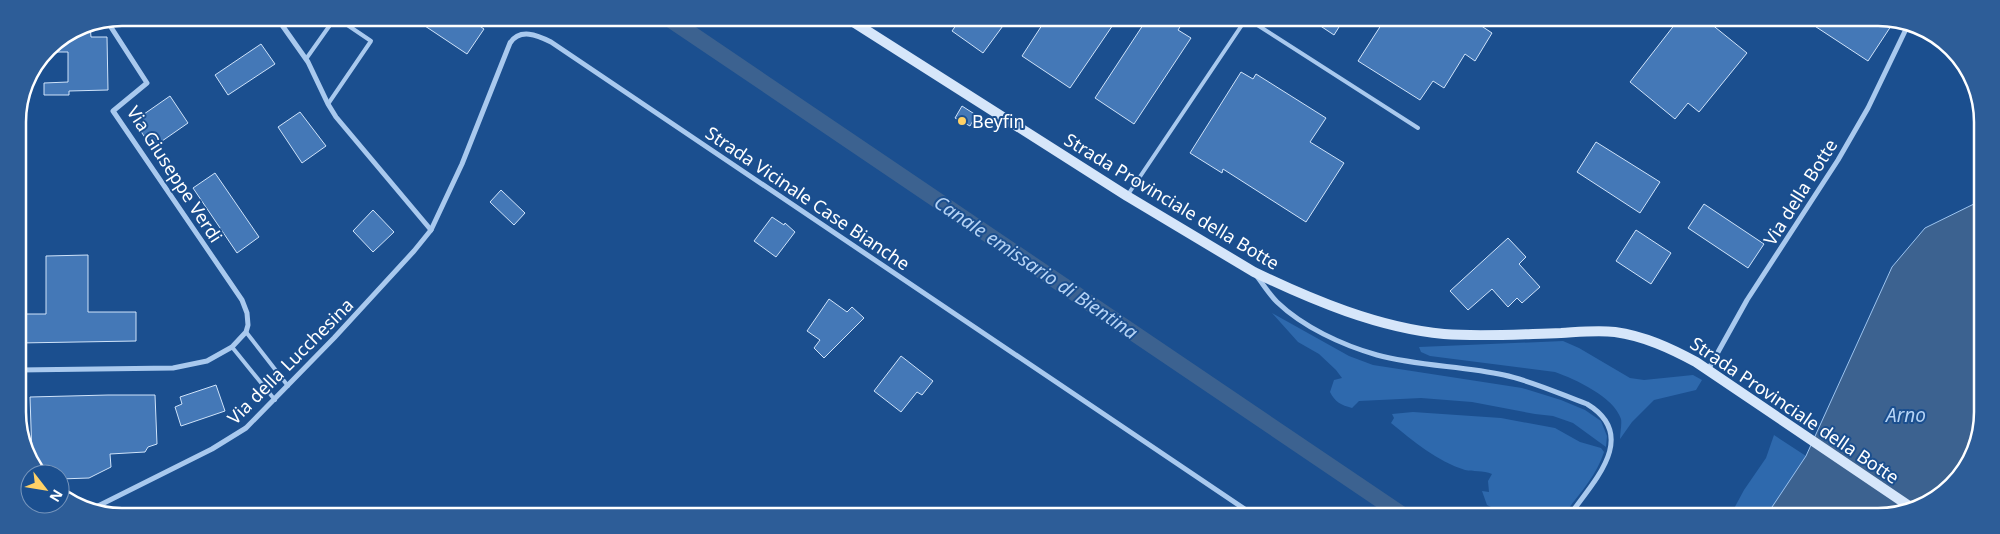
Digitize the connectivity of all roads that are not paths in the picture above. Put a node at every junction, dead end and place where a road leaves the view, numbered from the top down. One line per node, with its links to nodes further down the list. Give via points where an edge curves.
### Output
1 (283, 26): 9 (street)
2 (330, 26): 9 (lane)
3 (348, 26): 10 (lane, via 371,41)
4 (860, 26): 12 (main road, Strada Provinciale della Botte)
5 (1242, 26): 12 (lane)
6 (1258, 26): 11 (lane)
7 (111, 27): 15 (street, Via Giuseppe Verdi, via 147,84 113,111 242,300 247,313)
8 (1905, 30): 18 (street, Via della Botte, via 1868,108 1838,160 1747,300)
9 (306, 59): 10 (street)
10 (328, 104): 13 (street, via 346,130)
11 (1418, 128)
12 (1127, 196): 14 (main road, Strada Provinciale della Botte)
13 (431, 230): 19 (street, Via della Lucchesina); 23 (street, Strada Vicinale Case Bianche, via 462,164 510,43 522,34 542,37)
14 (1254, 272): 18 (main road, Strada Provinciale della Botte, via 1368,318 1407,328 1458,335 1614,332 1661,344); 24 (street, via 1290,313 1351,346 1377,355 1507,376 1595,409 1608,424 1612,442 1610,453 1601,474)
15 (246, 332): 16 (street); 19 (lane)
16 (232, 347): 17 (street, via 207,361 182,367); 20 (lane)
17 (26, 370)
18 (1708, 370): 21 (main road, Strada Provinciale della Botte)
19 (288, 386): 20 (street, Via della Lucchesina)
20 (275, 400): 22 (street, Via della Lucchesina, via 246,428 228,440)
21 (1906, 504)
22 (100, 505)
23 (1243, 508)
24 (1575, 508)

